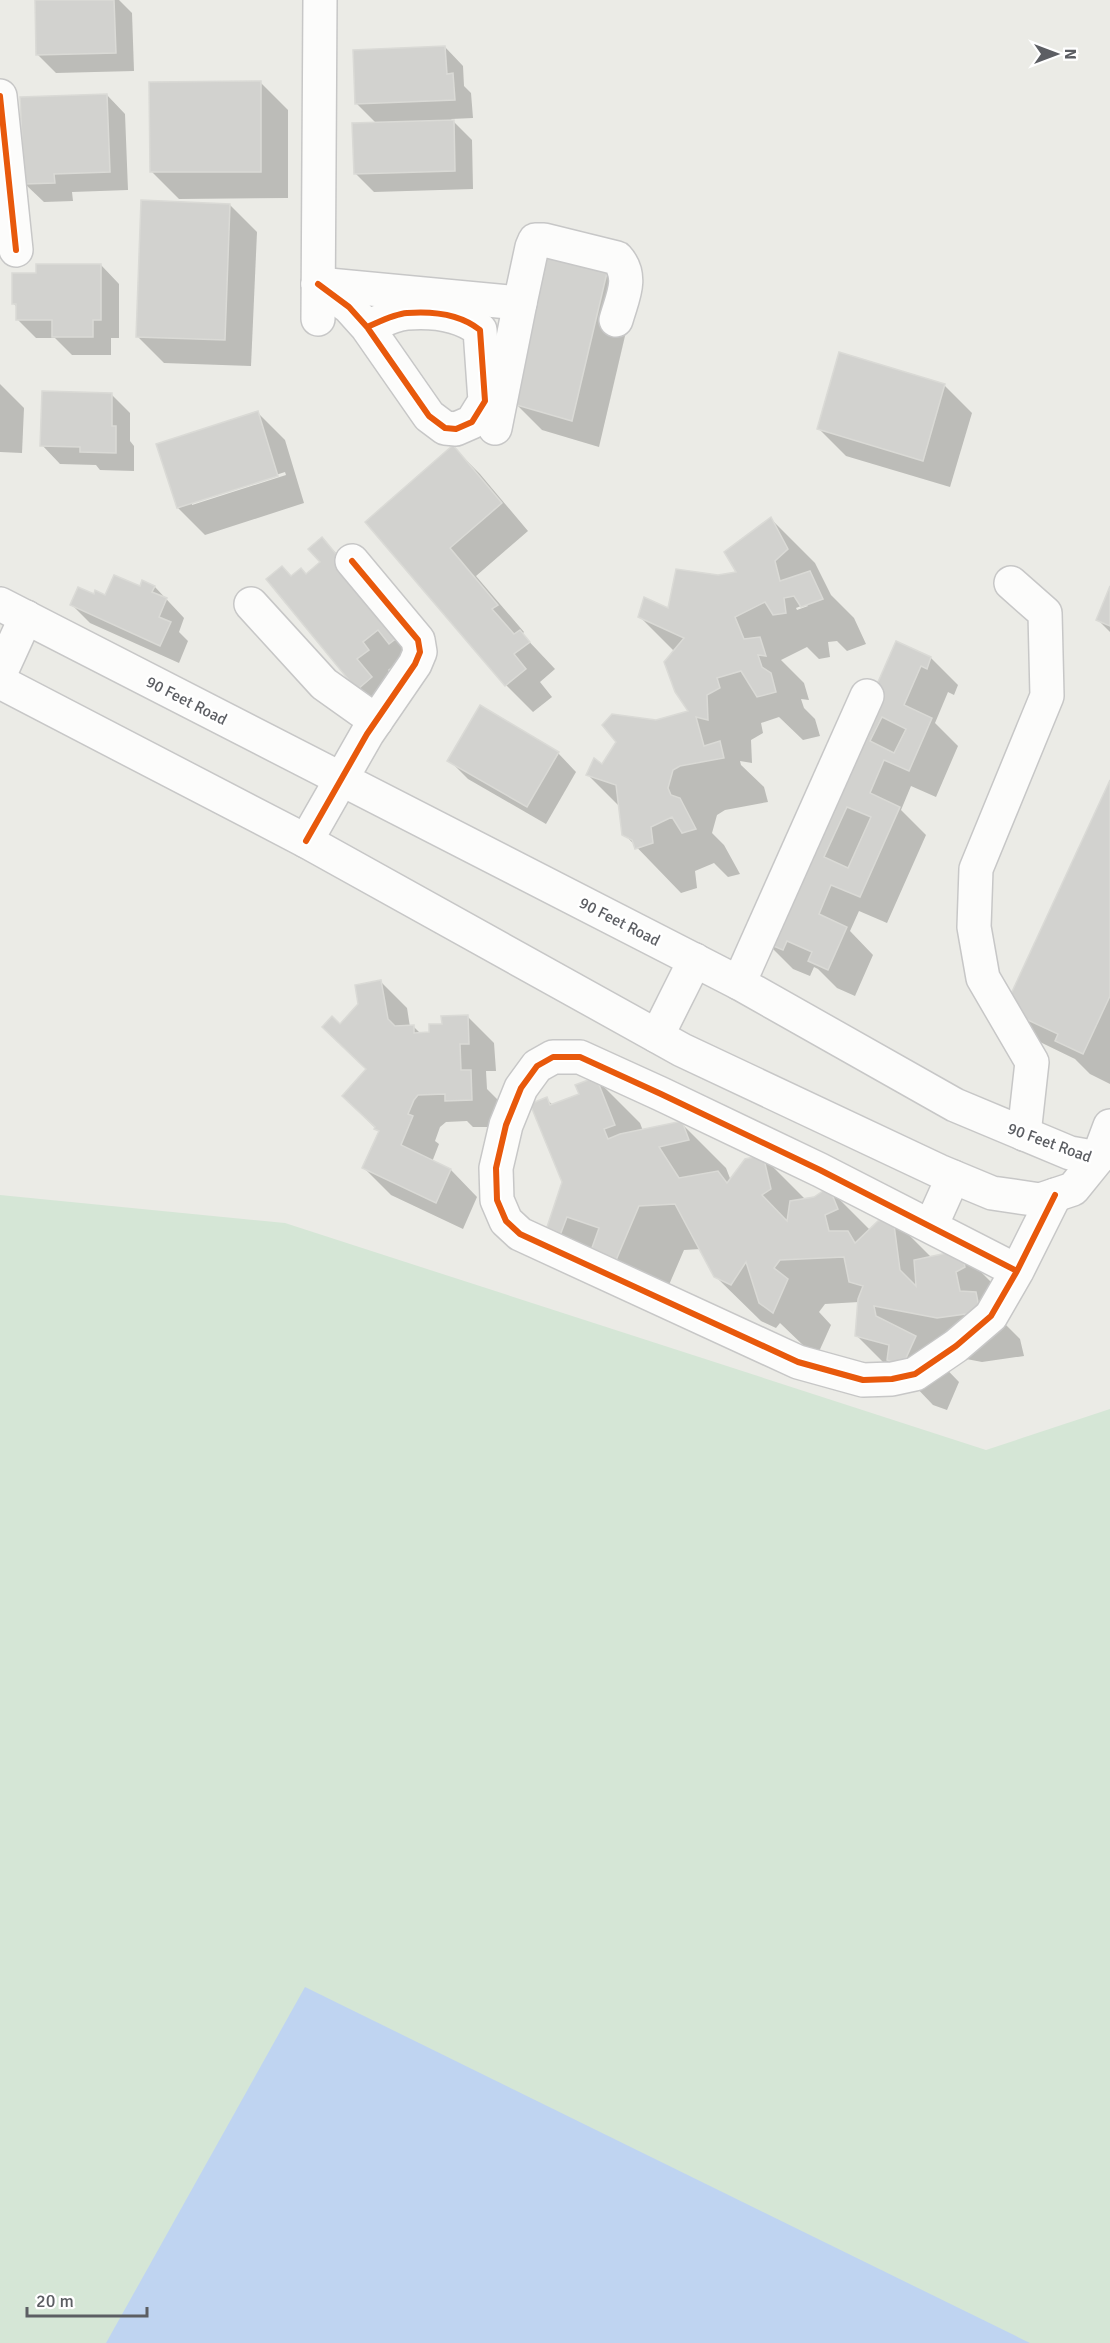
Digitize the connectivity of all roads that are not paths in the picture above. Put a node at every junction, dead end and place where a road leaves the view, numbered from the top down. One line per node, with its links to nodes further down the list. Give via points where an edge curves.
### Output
1 (320, 0): 4 (street)
2 (0, 96): 3 (street)
3 (16, 250)
4 (318, 284): 5 (street); 6 (street); 8 (street, via 350,307)
5 (520, 303): 7 (street, via 531,247 536,240 544,240 617,258 627,279); 9 (street)
6 (318, 319)
7 (616, 320)
8 (367, 327)
9 (495, 428)
10 (352, 561): 17 (street, via 418,640 420,652)
11 (1011, 583): 26 (street, via 1045,613 1047,696 976,869 974,927 983,978 1032,1062)
12 (251, 604): 17 (street, via 324,684)
13 (13, 611): 14 (street); 18 (street, 90 Feet Road)
14 (0, 674)
15 (0, 682): 19 (street, 90 Feet Road)
16 (867, 696): 21 (street)
17 (376, 721): 18 (street)
18 (342, 778): 19 (street); 20 (street, 90 Feet Road)
19 (306, 841): 22 (street, 90 Feet Road)
20 (695, 960): 21 (street, 90 Feet Road); 22 (street)
21 (739, 983): 26 (street, 90 Feet Road, via 955,1106)
22 (670, 1043): 23 (street); 24 (street, 90 Feet Road)
23 (661, 1094): 28 (street); 32 (street, via 580,1057 553,1057 537,1066 521,1088 506,1125 496,1168 497,1200 506,1221 520,1234 798,1362 862,1380 915,1374 956,1347 991,1316)
24 (842, 1125): 28 (street); 29 (street, 90 Feet Road)
25 (1110, 1126): 27 (street)
26 (1024, 1134): 27 (street, 90 Feet Road, via 1070,1153)
27 (1098, 1158): 30 (street, 90 Feet Road, via 1073,1189)
28 (820, 1170): 31 (street)
29 (953, 1177): 30 (street, 90 Feet Road, via 992,1193 1040,1200); 31 (street)
30 (1055, 1195): 32 (street)
31 (931, 1226): 32 (street)
32 (1017, 1271)

